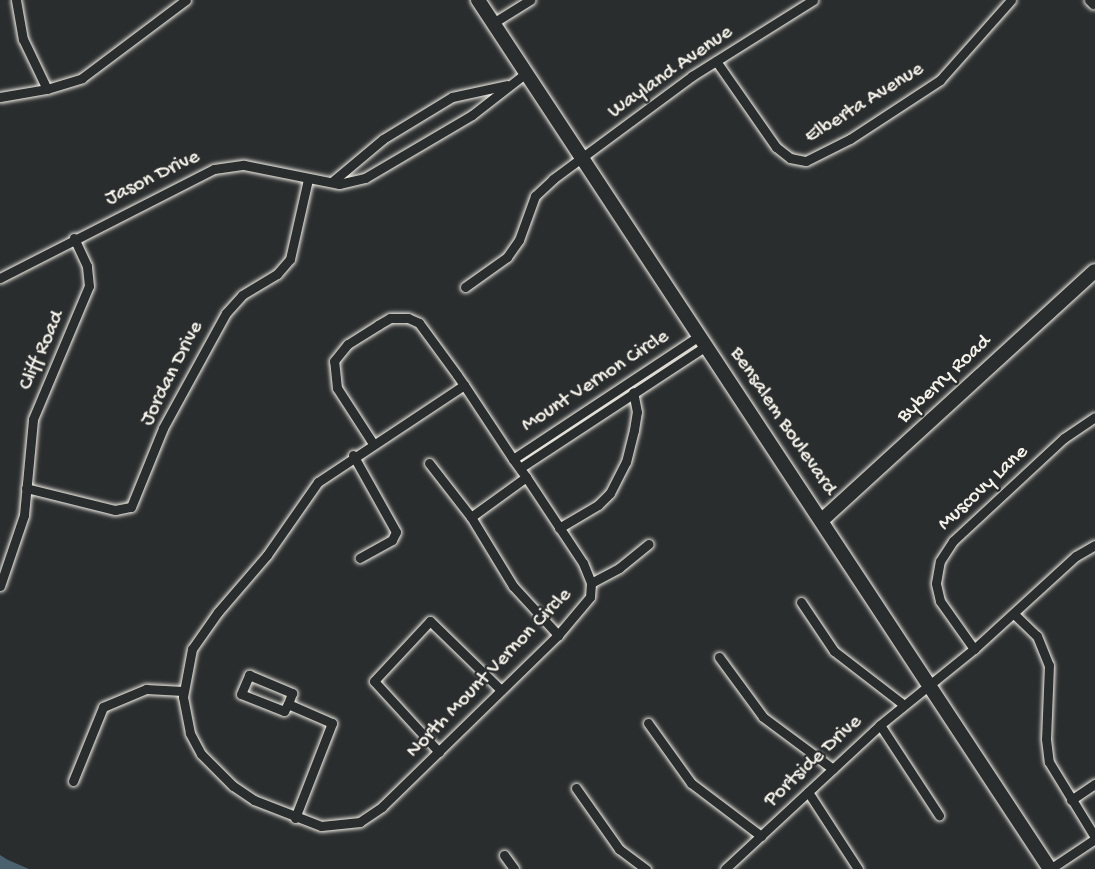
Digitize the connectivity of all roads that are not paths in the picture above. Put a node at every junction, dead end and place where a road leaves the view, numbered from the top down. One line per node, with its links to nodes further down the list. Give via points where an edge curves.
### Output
1 (16, 0): 11 (street, via 23,39)
2 (186, 0): 11 (street, via 82,78)
3 (478, 0): 7 (main road, Bensalem Boulevard)
4 (530, 0): 7 (street)
5 (813, 0): 8 (street, Wayland Avenue)
6 (1011, 0): 8 (street, Elberta Avenue, via 940,80 850,139 806,160 790,158 776,147)
7 (493, 22): 9 (main road, Bensalem Boulevard)
8 (716, 61): 13 (street, Wayland Avenue)
9 (526, 73): 10 (street, Jason Drive); 13 (main road, Bensalem Boulevard)
10 (507, 85): 15 (street, Jason Drive, via 452,97 382,140); 15 (street, Jason Drive, via 472,115 375,173 355,181)
11 (47, 89): 12 (street)
12 (0, 97)
13 (582, 159): 19 (street, Wayland Avenue, via 535,196 519,240 507,257); 20 (main road, Bensalem Boulevard)
14 (308, 179): 15 (street, Jason Drive); 16 (street, Jason Drive, via 244,165 214,169); 30 (street, Jordan Drive, via 290,259 277,274 242,295 226,313 163,429 131,507 115,510)
15 (333, 181)
16 (74, 238): 18 (street, Jason Drive); 30 (street, Cliff Road, via 87,266 89,286 33,419)
17 (1095, 270): 32 (main road, Byberry Road)
18 (0, 278)
19 (465, 287)
20 (702, 341): 22 (street, Mount Vernon Circle); 26 (street, Mount Vernon Circle); 32 (main road, Bensalem Boulevard)
21 (464, 385): 24 (street, North Mount Vernon Circle); 24 (street, North Mount Vernon Circle, via 419,323 395,317 378,325 339,352 332,370 337,388); 26 (street, North Mount Vernon Circle)
22 (633, 392): 28 (street, Mount Vernon Circle); 33 (street, via 637,412 634,430 626,462 610,493 598,505)
23 (1095, 417): 42 (street, Muscovy Lane, via 1064,438 970,525 939,561 936,584 940,601)
24 (372, 442): 25 (street, North Mount Vernon Circle)
25 (353, 455): 36 (street, via 396,532 392,540); 46 (street, North Mount Vernon Circle, via 303,499 267,555 199,636 186,666)
26 (513, 459): 28 (street, North Mount Vernon Circle)
27 (429, 463): 31 (street)
28 (520, 468): 29 (street, North Mount Vernon Circle)
29 (525, 477): 31 (street); 33 (street, North Mount Vernon Circle)
30 (26, 488): 38 (street, Cliff Road, via 20,531)
31 (471, 517): 41 (street, via 513,586)
32 (822, 520): 44 (main road, Bensalem Boulevard)
33 (559, 528): 37 (street, North Mount Vernon Circle)
34 (649, 544): 37 (street, via 619,568)
35 (1095, 546): 40 (street, via 1076,556)
36 (360, 558)
37 (591, 583): 41 (street, North Mount Vernon Circle, via 587,603)
38 (0, 586)
39 (801, 602): 48 (street, via 834,651)
40 (1014, 614): 42 (street); 57 (street, via 1037,636 1046,655 1047,748 1054,775)
41 (558, 634): 45 (street, North Mount Vernon Circle)
42 (974, 649): 44 (street)
43 (719, 657): 52 (street, via 763,717)
44 (930, 684): 48 (street, Portside Drive); 68 (main road, Bensalem Boulevard)
45 (501, 690): 51 (street, North Mount Vernon Circle); 51 (street, via 430,621 374,681)
46 (183, 691): 53 (street, via 146,689 107,704 99,712); 59 (street, North Mount Vernon Circle, via 187,723 201,754 233,786)
47 (288, 704): 47 (street, via 292,693 249,675 241,694 284,711); 59 (street, via 332,723)
48 (904, 705): 50 (street, Portside Drive)
49 (648, 723): 60 (street, via 691,783)
50 (880, 725): 52 (street, Portside Drive); 58 (street)
51 (439, 752): 59 (street, North Mount Vernon Circle, via 382,807 360,822 327,826)
52 (833, 769): 56 (street, Portside Drive)
53 (73, 781)
54 (1095, 784): 57 (street)
55 (576, 788): 65 (street, via 620,849)
56 (808, 792): 60 (street, Portside Drive); 67 (street)
57 (1071, 800): 61 (street)
58 (939, 815)
59 (294, 818)
60 (761, 836): 63 (street, Portside Drive)
61 (1095, 838): 68 (street)
62 (504, 855): 64 (street)
63 (736, 865): 66 (street, Portside Drive)
64 (514, 869)
65 (646, 869)
66 (725, 869)
67 (858, 869)
68 (1050, 869)

